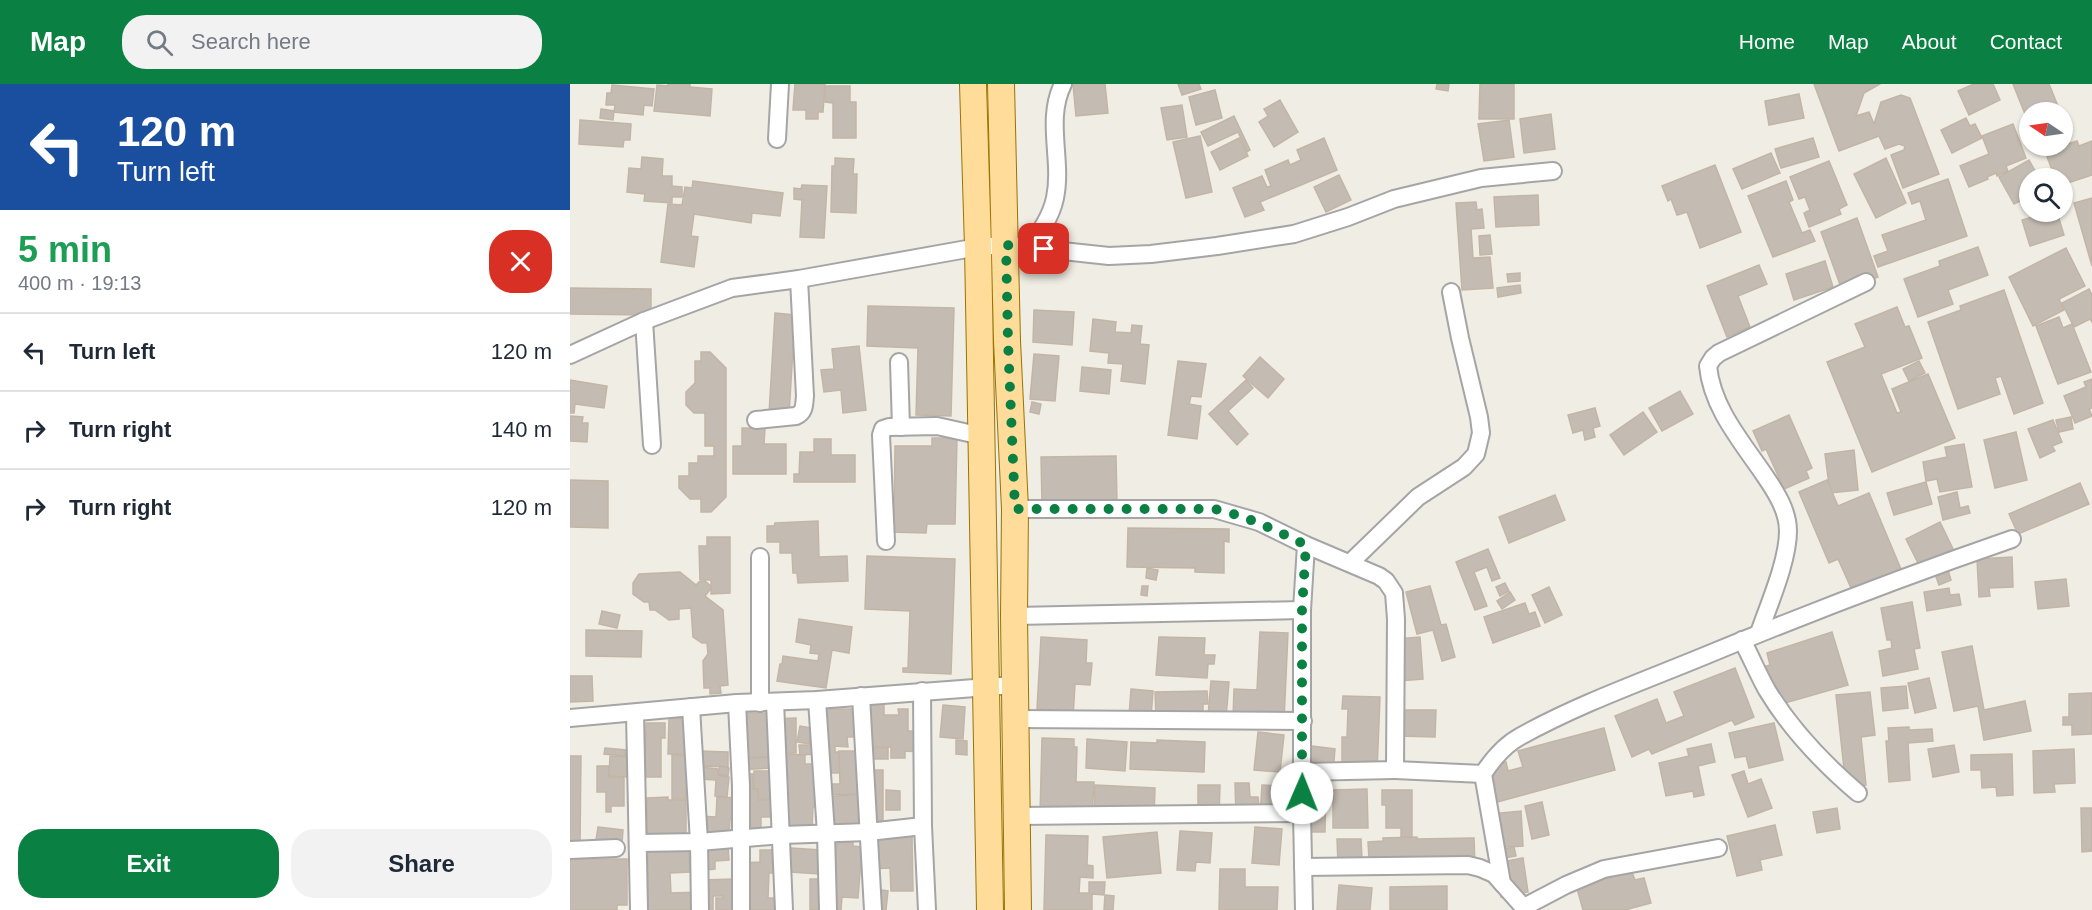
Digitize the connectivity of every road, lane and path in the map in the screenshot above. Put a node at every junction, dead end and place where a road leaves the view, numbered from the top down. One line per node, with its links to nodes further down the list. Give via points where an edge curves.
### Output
1 (780, 84): 5 (street)
2 (973, 84): 8 (main road)
3 (1000, 84): 7 (main road)
4 (1063, 84): 7 (street, via 1054,109 1057,170 1050,216)
5 (777, 139)
6 (1554, 171): 7 (street, via 1481,178 1394,199 1294,234 1217,246 1109,256)
7 (1018, 246): 8 (street); 19 (main road, via 1008,341)
8 (978, 247): 9 (street); 17 (main road)
9 (799, 279): 12 (street, via 732,288); 15 (street, via 804,409 796,416)
10 (1866, 282): 27 (street, via 1719,353 1708,366 1714,397 1785,512 1785,549)
11 (1451, 292): 24 (street, via 1479,417 1476,454 1464,467 1418,497)
12 (644, 321): 13 (street); 18 (street)
13 (570, 354)
14 (899, 362): 16 (street)
15 (756, 420)
16 (901, 427): 17 (street, via 937,426); 21 (street, via 881,432)
17 (982, 435): 30 (main road)
18 (652, 445)
19 (1015, 509): 22 (street, via 1214,509 1259,522); 26 (main road)
20 (2012, 539): 27 (street)
21 (886, 541)
22 (1306, 545): 24 (street); 25 (street)
23 (760, 557): 35 (street)
24 (1350, 563): 41 (street, via 1379,576 1394,592)
25 (1302, 610): 26 (street); 40 (street)
26 (1014, 616): 29 (main road)
27 (1759, 633): 28 (street)
28 (1742, 640): 43 (street, via 1594,701 1519,737); 44 (street, via 1783,713 1824,762)
29 (1014, 685): 30 (street); 39 (main road)
30 (984, 687): 31 (street); 67 (main road)
31 (922, 691): 32 (street); 47 (street)
32 (861, 696): 33 (street); 48 (street)
33 (817, 699): 35 (street); 49 (street)
34 (737, 703): 35 (street); 36 (street); 51 (street)
35 (767, 703): 50 (street)
36 (691, 707): 37 (street); 52 (street)
37 (635, 713): 38 (street); 53 (street)
38 (570, 718)
39 (1016, 719): 40 (street); 46 (main road)
40 (1303, 721): 42 (street)
41 (1395, 770): 42 (street); 43 (street)
42 (1302, 772): 45 (street)
43 (1483, 774): 58 (street)
44 (1858, 794)
45 (1302, 813): 46 (street); 57 (street)
46 (1018, 816): 68 (main road)
47 (923, 826): 48 (street); 66 (street)
48 (868, 832): 49 (street); 65 (street)
49 (826, 833): 50 (street); 64 (street)
50 (782, 835): 51 (street); 63 (street)
51 (741, 838): 52 (street); 62 (street)
52 (699, 842): 53 (street); 61 (street)
53 (638, 843): 60 (street)
54 (616, 848): 56 (street)
55 (1718, 848): 59 (street, via 1604,869)
56 (570, 850)
57 (1303, 867): 58 (street, via 1468,865 1494,874); 69 (street)
58 (1502, 883): 59 (street)
59 (1525, 909)
60 (639, 910)
61 (700, 910)
62 (741, 910)
63 (784, 910)
64 (828, 910)
65 (873, 910)
66 (927, 910)
67 (990, 910)
68 (1018, 910)
69 (1303, 910)

